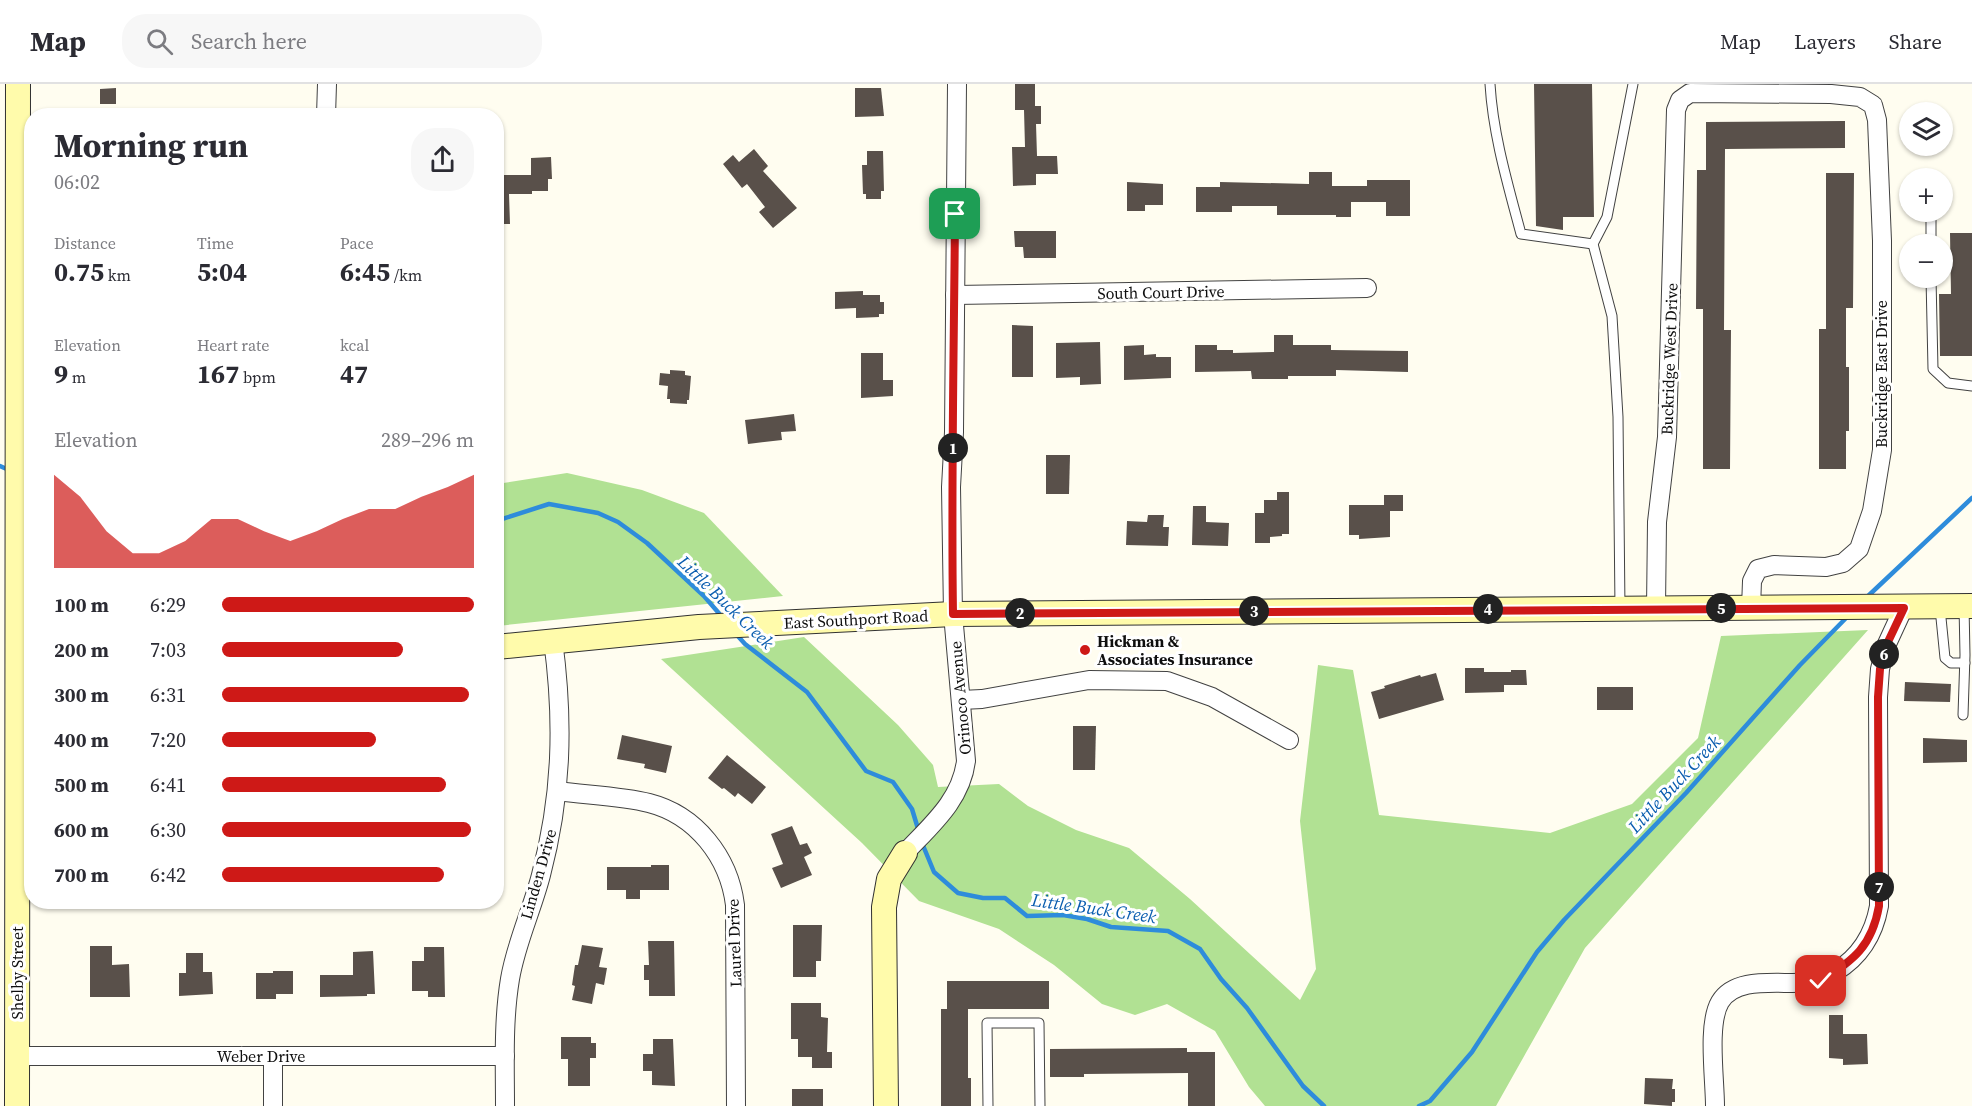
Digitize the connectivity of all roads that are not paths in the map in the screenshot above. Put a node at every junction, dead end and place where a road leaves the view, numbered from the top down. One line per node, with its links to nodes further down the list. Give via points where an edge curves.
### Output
1 (18, 84): 23 (main road, Shelby Street)
2 (327, 84): 6 (street)
3 (957, 84): 11 (street, Orinoco Avenue)
4 (1490, 84): 8 (lane, via 1502,159 1521,234)
5 (1633, 84): 8 (lane, via 1607,217)
6 (326, 108)
7 (1676, 110): 15 (street, Buckridge West Drive, via 1667,437 1657,522); 16 (street, Buckridge East Drive, via 1680,100 1690,93 1832,94 1860,97 1873,105 1877,120 1882,241 1882,450 1872,511 1859,549 1843,563 1758,569 1752,580)
8 (1593, 244): 14 (lane, via 1612,316 1618,417)
9 (1367, 288): 11 (street, South Court Drive)
10 (1931, 288): 12 (lane, via 1933,369 1948,383)
11 (955, 295): 18 (street, Orinoco Avenue)
12 (1972, 386)
13 (1959, 607): 17 (main road, East Southport Road); 21 (lane); 21 (lane, via 1945,658 1951,663)
14 (1620, 608): 15 (main road, East Southport Road); 18 (main road, East Southport Road)
15 (1656, 608): 16 (main road, East Southport Road)
16 (1751, 608): 17 (main road, East Southport Road)
17 (1901, 608): 38 (street, via 1886,646 1878,688 1876,925 1864,947 1847,965 1821,981 1754,984 1728,991 1713,1021)
18 (953, 614): 19 (main road, East Southport Road, via 699,627); 22 (street, Orinoco Avenue)
19 (553, 640): 20 (main road, East Southport Road); 26 (street, Linden Drive, via 561,716)
20 (504, 646)
21 (1965, 663): 24 (lane)
22 (961, 700): 25 (street, via 1089,680 1167,681 1212,697); 27 (street, Orinoco Avenue, via 966,748 960,785 948,807)
23 (16, 704): 28 (main road, Shelby Street)
24 (1963, 715)
25 (1289, 740)
26 (558, 791): 30 (street, Linden Drive, via 541,875 510,979); 34 (street, Laurel Drive, via 648,803 668,810 687,820 716,851 729,877 735,905)
27 (905, 853): 35 (main road, Orinoco Avenue, via 889,879 884,907)
28 (17, 1056): 29 (street, Weber Drive); 31 (main road, Shelby Street)
29 (273, 1056): 30 (street, Weber Drive); 32 (street)
30 (505, 1056): 33 (street, Linden Drive)
31 (17, 1106)
32 (273, 1106)
33 (505, 1106)
34 (736, 1106)
35 (886, 1106)
36 (988, 1106): 37 (lane, via 987,1023 1039,1023)
37 (1040, 1106)
38 (1715, 1106)

